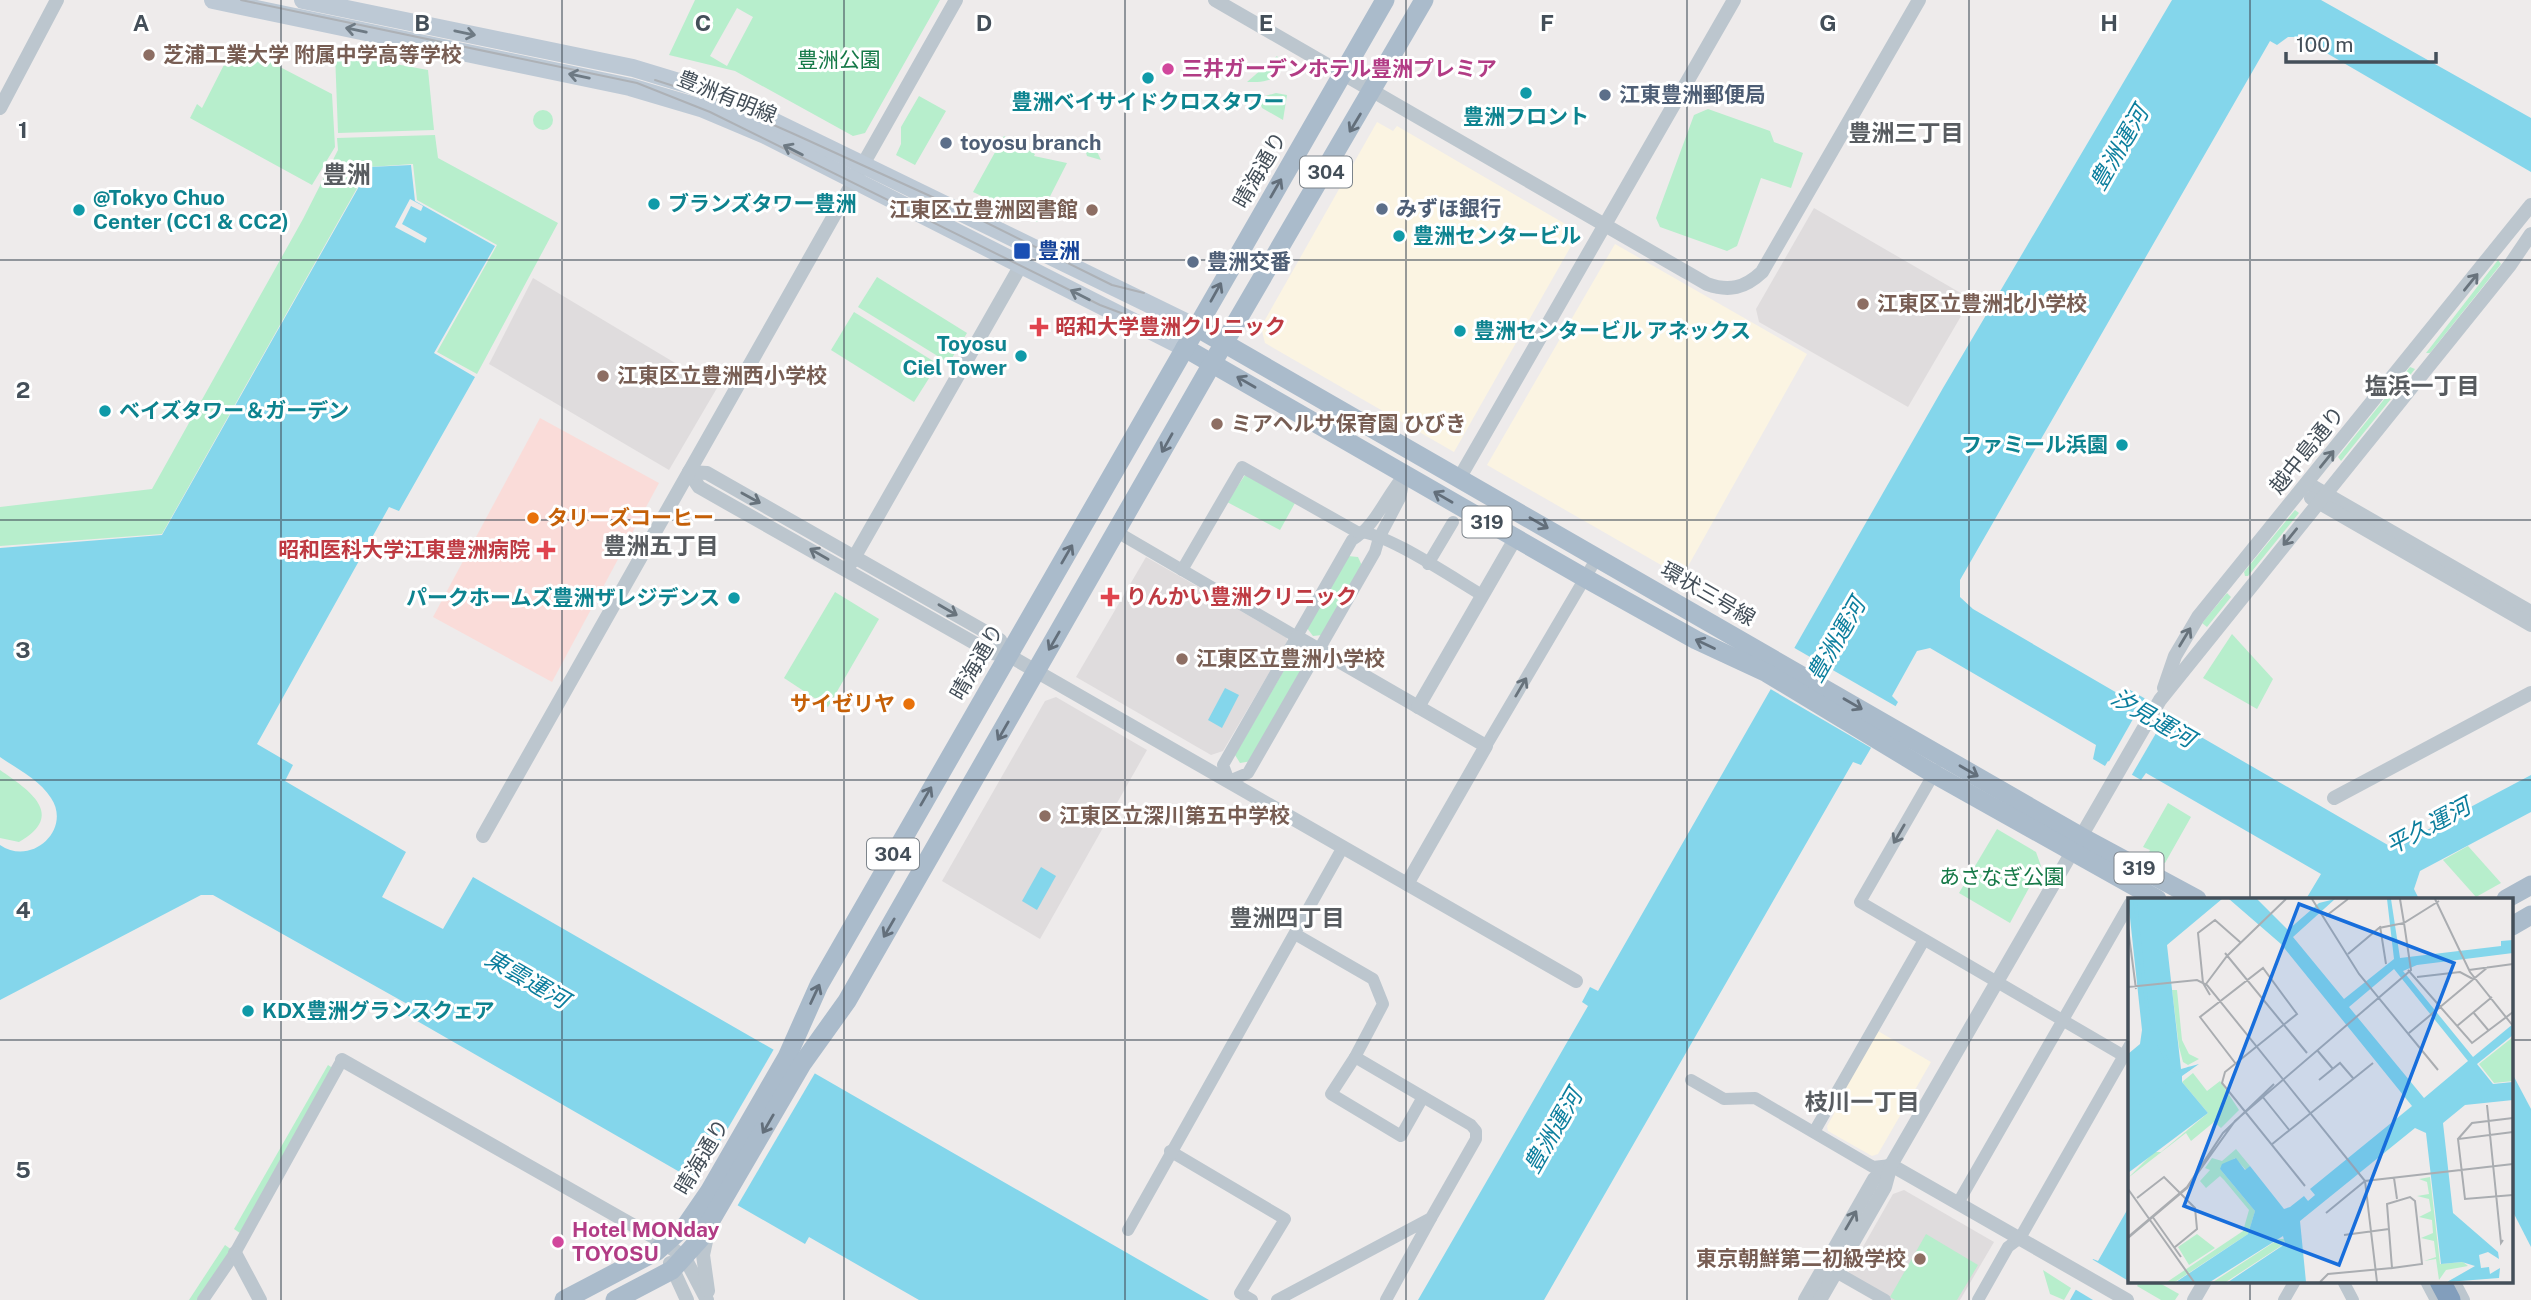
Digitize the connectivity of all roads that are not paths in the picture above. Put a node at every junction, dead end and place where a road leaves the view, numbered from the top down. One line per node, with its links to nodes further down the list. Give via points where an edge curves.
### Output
1 (57, 0): 12 (street)
2 (213, 0): 14 (main road, 豊洲有明線, one-way to 2, via 765,135 660,95)
3 (303, 0): 13 (main road, 豊洲有明線, one-way to 13, via 665,77 738,104)
4 (956, 0): 13 (street)
5 (1215, 0): 10 (street)
6 (1385, 0): 10 (main road, 晴海通り / 304)
7 (1424, 0): 11 (main road, 晴海通り / 304)
8 (1734, 0): 16 (street)
9 (1919, 0): 16 (street, via 1762,272 1751,283 1721,289 1707,284)
10 (1342, 74): 11 (street); 20 (main road, 晴海通り / 304, one-way to 10)
11 (1373, 92): 16 (street); 21 (main road, 晴海通り / 304, one-way to 21)
12 (0, 108)
13 (863, 164): 14 (street); 20 (main road, 豊洲有明線)
14 (854, 181): 19 (main road, 豊洲有明線); 27 (street)
15 (2531, 205): 17 (street, 越中島通り)
16 (1605, 225): 29 (street)
17 (2513, 229): 18 (street); 23 (street, 越中島通り, one-way to 17)
18 (2530, 237): 25 (street, 越中島通り)
19 (1021, 265): 22 (main road, 豊洲有明線, one-way to 19); 37 (street)
20 (1196, 327): 21 (main road, 環状三号線 / 319); 22 (main road, 晴海通り / 304)
21 (1226, 342): 24 (main road, 晴海通り / 304); 26 (main road, 環状三号線 / 319)
22 (1185, 348): 24 (main road, 環状三号線 / 319); 48 (main road, 晴海通り / 304, one-way to 22)
23 (2412, 354): 25 (street); 30 (street, 越中島通り, one-way to 23)
24 (1213, 362): 28 (main road, 環状三号線 / 319, one-way to 24); 34 (main road, 晴海通り / 304, one-way to 34)
25 (2428, 366): 31 (street, 越中島通り)
26 (1418, 452): 28 (street); 29 (main road, 環状三号線 / 319)
27 (689, 472): 37 (street, one-way to 37, via 706,473); 41 (street, one-way to 27, via 699,487); 62 (street)
28 (1405, 474): 33 (street); 35 (street, via 1400,498); 36 (main road, 環状三号線 / 319, one-way to 28)
29 (1460, 477): 38 (main road, 環状三号線 / 319, one-way to 38)
30 (2304, 488): 31 (street); 52 (street, 越中島通り, one-way to 30, via 2184,637)
31 (2321, 498): 44 (street); 45 (street); 52 (street, 越中島通り, one-way to 52)
32 (1453, 522): 39 (street)
33 (1366, 531): 35 (street); 40 (street, via 1357,532 1242,467); 46 (street, via 1352,540)
34 (1116, 532): 40 (street); 50 (main road, 晴海通り / 304, one-way to 50)
35 (1379, 538): 39 (street); 47 (street, via 1376,551)
36 (1515, 538): 42 (main road, 環状三号線 / 319); 43 (street)
37 (855, 556): 41 (street); 48 (street, one-way to 48, via 1000,640)
38 (1598, 556): 42 (street); 49 (main road, 環状三号線 / 319)
39 (1429, 564): 43 (street)
40 (1182, 570): 46 (street)
41 (847, 571): 48 (street, via 992,653)
42 (1585, 578): 49 (main road, 環状三号線 / 319, one-way to 42, via 1696,640); 55 (street, one-way to 42)
43 (1482, 595): 53 (street)
44 (2531, 612)
45 (2531, 625)
46 (1297, 636): 47 (street); 60 (street, via 1223,765)
47 (1319, 649): 53 (street); 60 (street, via 1248,773)
48 (1008, 655): 50 (street); 57 (main road, 晴海通り / 304)
49 (1771, 666): 54 (main road, 環状三号線 / 319)
50 (1037, 671): 59 (main road, 晴海通り / 304, one-way to 59); 60 (street)
51 (2531, 693): 61 (street)
52 (2160, 700): 63 (street, 越中島通り)
53 (1418, 707): 55 (street)
54 (1885, 732): 56 (main road, 環状三号線 / 319); 58 (main road, 環状三号線 / 319)
55 (1486, 746): 67 (street)
56 (1944, 757): 58 (street); 63 (main road, 環状三号線 / 319, one-way to 63)
57 (947, 761): 59 (main road); 65 (main road, 晴海通り / 304, one-way to 57)
58 (1934, 774): 63 (main road, 環状三号線 / 319); 76 (street, one-way to 76, via 1860,902)
59 (976, 778): 66 (main road, 晴海通り / 304)
60 (1229, 781): 64 (street)
61 (2334, 798)
62 (484, 836)
63 (2076, 844): 69 (main road, 環状三号線 / 319); 70 (main road, 環状三号線 / 319); 78 (street, 越中島通り)
64 (1343, 847): 67 (street); 75 (street)
65 (890, 861): 66 (main road); 83 (main road, 晴海通り / 304, one-way to 65, via 819,985)
66 (917, 878): 83 (main road, 晴海通り / 304, one-way to 83, via 847,1001)
67 (1407, 884): 77 (street)
68 (2531, 886): 71 (main road)
69 (2133, 897)
70 (2195, 898)
71 (2508, 898)
72 (2128, 906): 79 (street)
73 (2531, 915): 74 (main road)
74 (2514, 925)
75 (1294, 934): 81 (street, via 1373,979 1383,1004); 87 (street)
76 (1924, 940): 78 (street); 86 (street)
77 (1576, 981)
78 (1997, 982): 79 (street); 88 (street, 越中島通り)
79 (2063, 1020): 80 (street); 90 (street)
80 (2127, 1051): 94 (street)
81 (1355, 1057): 85 (street); 85 (street, via 1331,1094 1401,1136)
82 (342, 1060): 95 (street); 96 (street)
83 (794, 1060): 89 (main road, 晴海通り / 304)
84 (1691, 1080): 86 (street, via 1724,1099 1755,1098)
85 (1423, 1097): 91 (street, via 1476,1131 1476,1139)
86 (1814, 1132): 88 (street, via 1873,1167)
87 (1170, 1151): 93 (street); 109 (street, via 1285,1219 1240,1293)
88 (1891, 1164): 90 (street); 98 (street, via 1885,1187); 112 (street, one-way to 88, via 1874,1179)
89 (716, 1196): 92 (main road, 晴海通り / 304); 95 (main road, 晴海通り / 304)
90 (1958, 1203): 94 (street)
91 (1431, 1218): 110 (street); 111 (street)
92 (711, 1224): 97 (main road, 晴海通り / 304); 108 (street, via 703,1255)
93 (1128, 1230)
94 (2020, 1238): 115 (street, via 2008,1247); 116 (street)
95 (666, 1244): 97 (street); 105 (main road, 晴海通り / 304)
96 (235, 1252): 103 (street); 104 (street)
97 (678, 1264): 106 (main road, 晴海通り / 304); 107 (street); 108 (street)
98 (1836, 1272): 113 (street); 114 (street)
99 (2204, 1282): 117 (street)
100 (2294, 1282): 118 (street)
101 (2344, 1282): 119 (street)
102 (2442, 1292): 120 (street)
103 (204, 1300)
104 (260, 1300)
105 (564, 1300)
106 (615, 1300)
107 (687, 1300)
108 (709, 1300)
109 (1252, 1300)
110 (1277, 1300)
111 (1386, 1300)
112 (1805, 1300)
113 (1820, 1300)
114 (1885, 1300)
115 (1978, 1300)
116 (2127, 1300)
117 (2194, 1300)
118 (2284, 1300)
119 (2353, 1300)
120 (2464, 1300)

